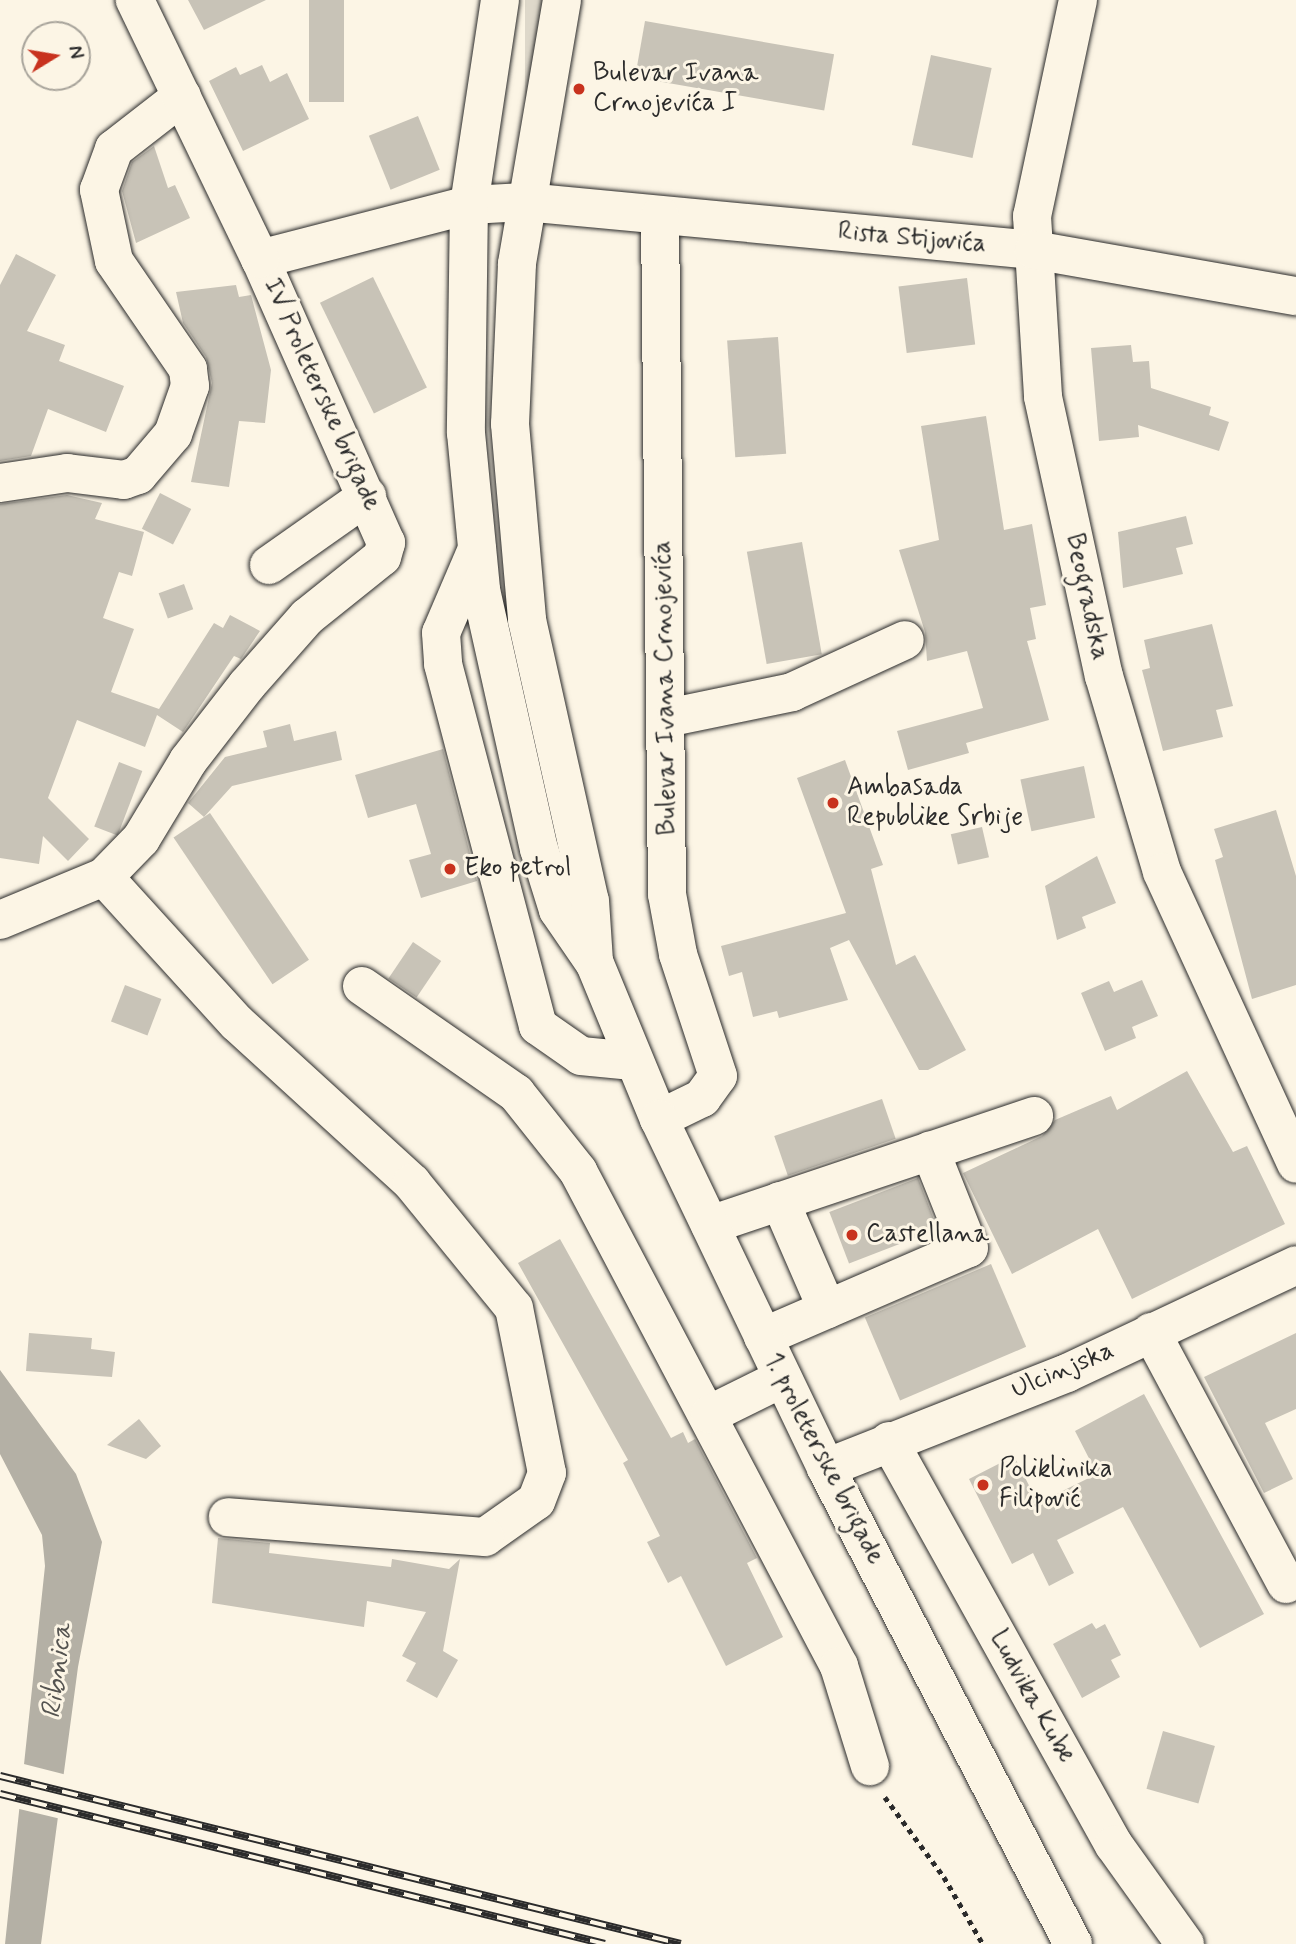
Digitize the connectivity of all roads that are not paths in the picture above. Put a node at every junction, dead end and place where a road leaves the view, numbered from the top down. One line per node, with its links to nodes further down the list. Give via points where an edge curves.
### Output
1 (135, 0): 5 (street, IV Proleterske brigade)
2 (500, 0): 7 (street)
3 (562, 0): 6 (street)
4 (1078, 0): 9 (street, Beogradska, via 1032,216)
5 (182, 96): 10 (street, IV Proleterske brigade); 12 (street, via 114,149 99,190 114,261 188,369 190,386 173,434 138,475 124,480 67,473)
6 (525, 202): 7 (street, IV Proleterske brigade); 8 (street, Rista Stijovića); 20 (street, via 512,341 519,551 541,699 590,901)
7 (468, 205): 10 (street, IV Proleterske brigade); 14 (street, via 466,433)
8 (660, 216): 9 (street, Rista Stijovića); 17 (street, Bulevar Ivana Crnojevića)
9 (1034, 250): 11 (street, Rista Stijovića); 26 (street, Beogradska, via 1042,397 1104,676 1162,872)
10 (260, 259): 13 (street, IV Proleterske brigade)
11 (1296, 296)
12 (0, 483)
13 (367, 496): 15 (street); 18 (street, IV Proleterske brigade, via 383,530 382,557 298,626 188,761 141,839)
14 (477, 549): 20 (street, via 497,674 539,849 558,910); 22 (street, via 441,633 443,664 538,1027 581,1056)
15 (269, 565)
16 (905, 640): 17 (street, via 792,692)
17 (667, 718): 24 (street, Bulevar Ivana Crnojevića, via 670,923 718,1076 702,1098)
18 (104, 877): 19 (street); 37 (street, via 236,1023 412,1183 514,1308 547,1473 536,1501 485,1537)
19 (0, 920)
20 (595, 964): 22 (street, 1. proleterske brigade)
21 (362, 986): 34 (street, via 516,1093 578,1171)
22 (633, 1061): 24 (street, 1. proleterske brigade)
23 (1034, 1116): 25 (street)
24 (659, 1119): 28 (street, 1. proleterske brigade)
25 (930, 1150): 27 (street); 30 (street, via 969,1248)
26 (1296, 1164)
27 (780, 1201): 28 (street); 30 (street)
28 (710, 1225): 32 (street, 1. proleterske brigade)
29 (1296, 1265): 31 (street, Ulcinjska)
30 (827, 1309): 32 (street)
31 (1151, 1332): 35 (street, Ulcinjska, via 1067,1373); 38 (street)
32 (763, 1338): 33 (street, 1. proleterske brigade)
33 (783, 1378): 34 (street); 36 (street, 1. proleterske brigade)
34 (710, 1414): 39 (street, via 839,1666)
35 (889, 1441): 36 (street, Ulcinjska); 41 (street, Ludvika Kube, via 1120,1856)
36 (826, 1468): 40 (street, 1. proleterske brigade)
37 (228, 1517)
38 (1286, 1584)
39 (870, 1766)
40 (1073, 1944)
41 (1185, 1944)

